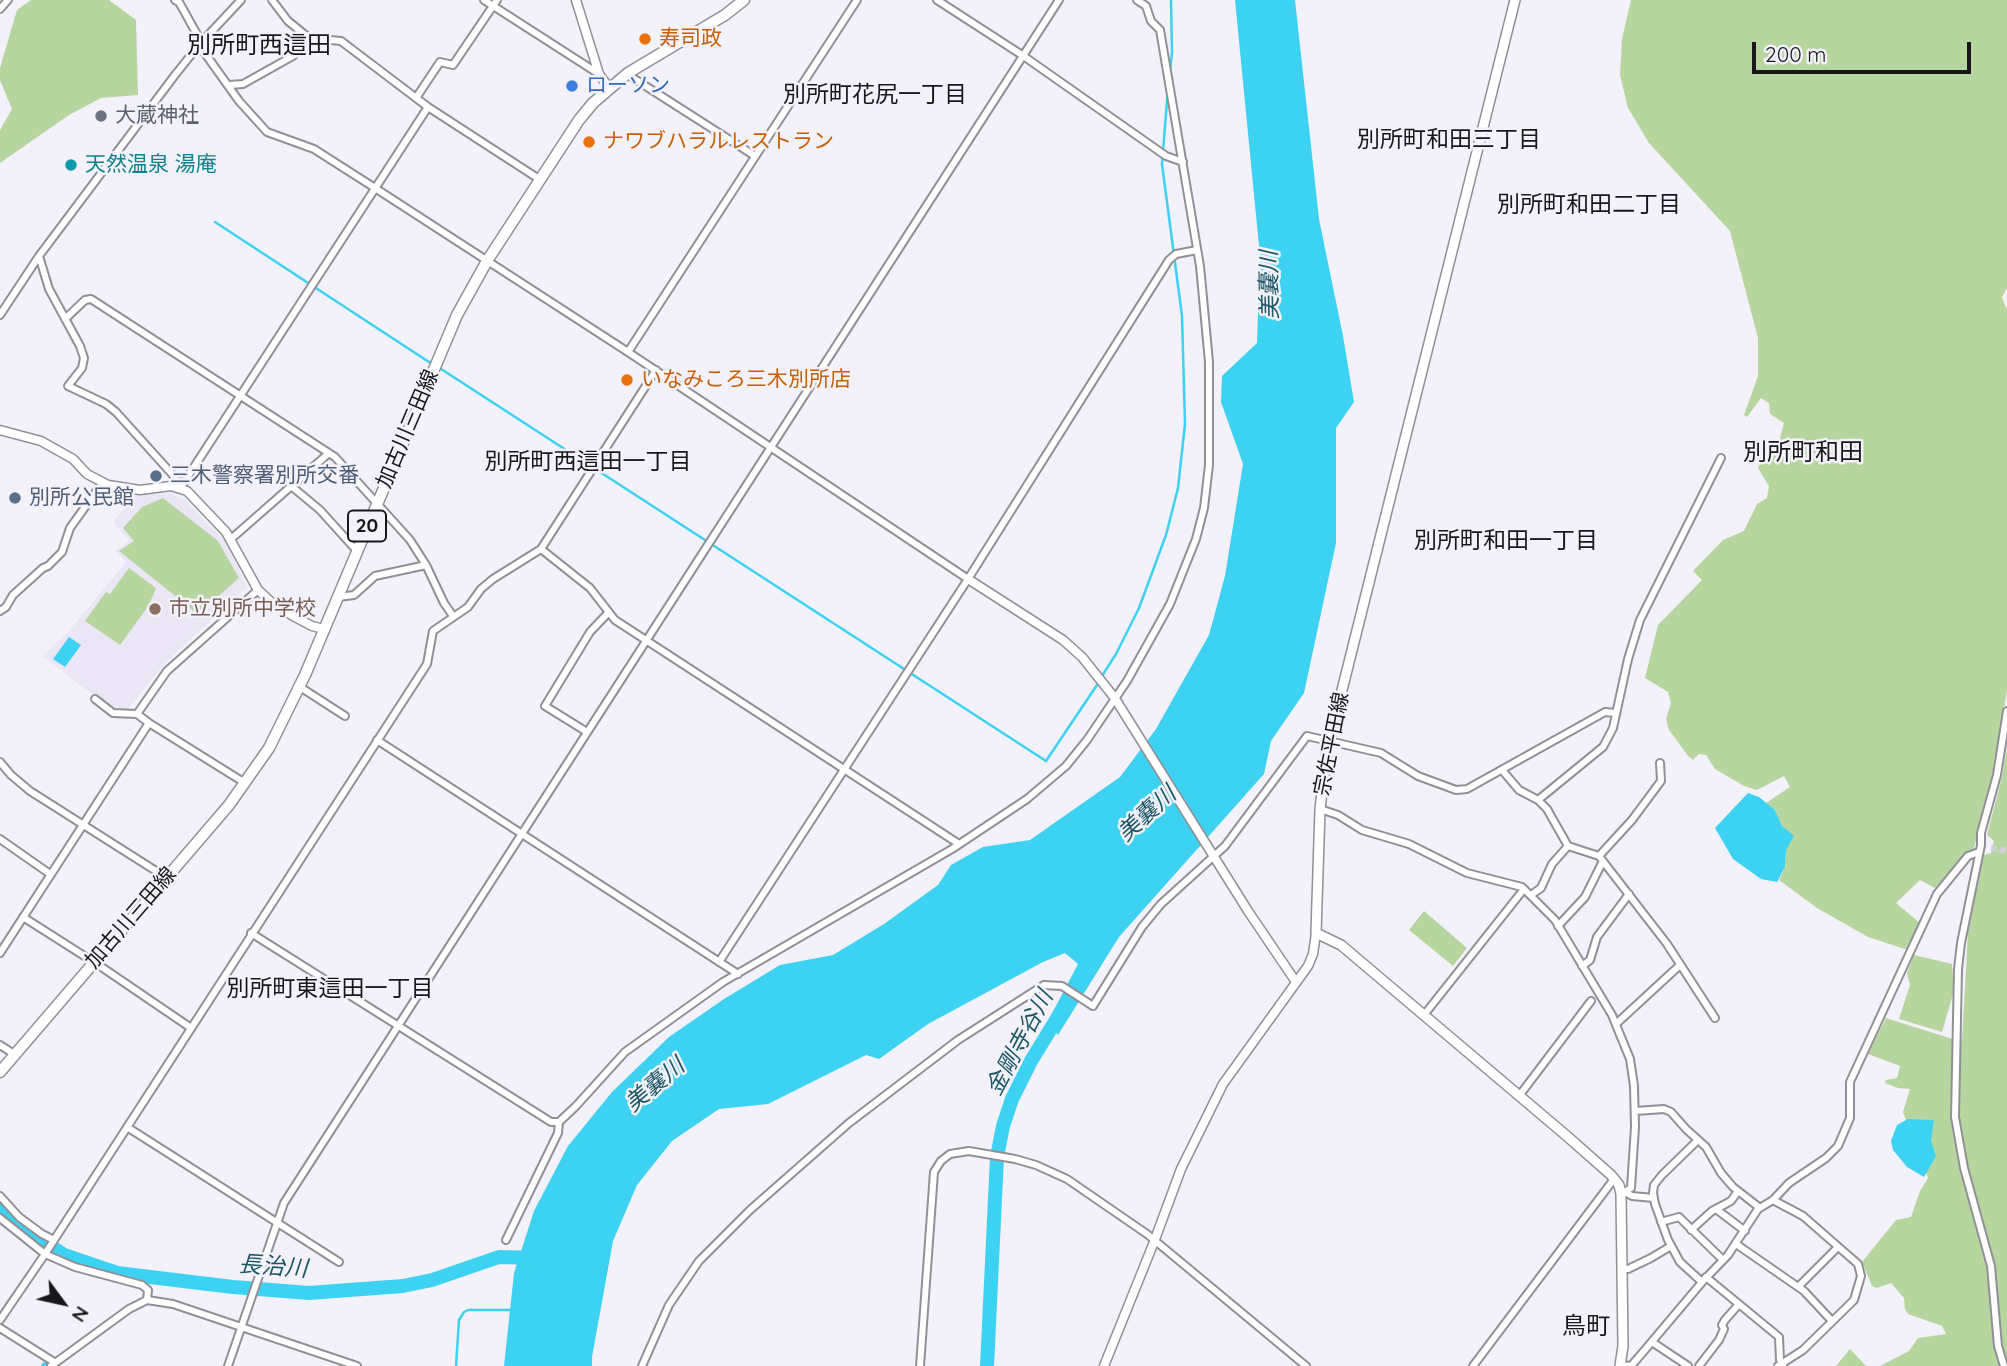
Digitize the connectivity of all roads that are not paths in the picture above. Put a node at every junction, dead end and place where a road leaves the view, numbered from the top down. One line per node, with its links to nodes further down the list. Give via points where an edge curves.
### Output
1 (8, 0): 14 (street)
2 (175, 0): 16 (street)
3 (241, 0): 16 (street)
4 (272, 0): 15 (street)
5 (484, 0): 13 (street)
6 (576, 0): 19 (street)
7 (744, 0): 18 (main road, 加古川三田線 / 20)
8 (857, 0): 24 (street)
9 (937, 0): 17 (street)
10 (1059, 0): 17 (street)
11 (1137, 0): 25 (street, via 1160,30)
12 (1515, 0): 66 (main road, 宗佐平田線)
13 (495, 3): 19 (street); 22 (street, via 453,65 440,62)
14 (0, 9)
15 (309, 38): 20 (street, via 293,56 243,83); 22 (street, via 341,41)
16 (199, 45): 20 (street); 29 (street)
17 (1022, 55): 25 (street, via 1166,156); 37 (street)
18 (628, 73): 21 (main road, 加古川三田線 / 20); 24 (street)
19 (599, 74): 21 (street)
20 (229, 85): 27 (street, via 267,132 314,149)
21 (609, 88): 26 (main road, 加古川三田線 / 20, via 579,120)
22 (416, 98): 23 (street)
23 (428, 107): 26 (street); 27 (street)
24 (755, 156): 33 (street)
25 (1183, 162): 28 (street)
26 (539, 179): 30 (main road, 加古川三田線 / 20)
27 (375, 188): 30 (street); 35 (street)
28 (1197, 250): 48 (street, via 1169,260); 57 (street, via 1209,362 1209,465 1204,508 1170,604)
29 (39, 256): 31 (street); 32 (street)
30 (486, 261): 33 (street); 43 (main road, 加古川三田線 / 20, via 446,338)
31 (0, 315)
32 (65, 319): 35 (street, via 92,299); 42 (street, via 84,358 68,386 116,412)
33 (628, 352): 34 (street)
34 (656, 370): 37 (street); 45 (street)
35 (240, 396): 38 (street); 42 (street)
36 (0, 430): 40 (street, via 41,441)
37 (771, 449): 48 (street); 55 (street)
38 (329, 453): 41 (street); 43 (street)
39 (1721, 458): 60 (street, via 1640,620)
40 (103, 482): 42 (street, via 140,490); 51 (street, via 70,528 62,552)
41 (290, 485): 44 (street); 46 (street)
42 (181, 487): 44 (street)
43 (376, 504): 46 (main road, 加古川三田線 / 20); 47 (street)
44 (231, 539): 49 (street)
45 (541, 549): 52 (street, via 590,588); 53 (street, via 493,579 468,607)
46 (357, 551): 50 (main road, 加古川三田線 / 20)
47 (426, 565): 50 (street, via 376,576 354,595); 53 (street)
48 (968, 579): 57 (street, via 1063,640); 69 (street)
49 (258, 590): 54 (street, via 293,616); 61 (street, via 167,671)
50 (337, 597): 54 (main road, 加古川三田線 / 20)
51 (0, 611)
52 (608, 612): 55 (street); 64 (street, via 590,632 545,706)
53 (453, 616): 65 (street, via 433,631 427,664)
54 (324, 629): 56 (main road, 加古川三田線 / 20)
55 (646, 641): 64 (street); 69 (street)
56 (300, 687): 62 (street); 71 (main road, 加古川三田線 / 20)
57 (1114, 697): 77 (street, via 1066,766); 81 (street)
58 (95, 699): 61 (street, via 113,713)
59 (2007, 711): 80 (street)
60 (1616, 713): 70 (street, via 1605,712); 72 (street, via 1603,747)
61 (137, 714): 63 (street)
62 (345, 716)
63 (149, 723): 71 (street); 74 (street)
64 (587, 732): 75 (street)
65 (377, 740): 75 (street); 90 (street)
66 (1329, 743): 70 (street, via 1381,753 1418,776 1456,790 1467,789); 73 (main road, 宗佐平田線); 81 (street, via 1307,736)
67 (0, 762): 74 (street, via 30,791)
68 (1660, 763): 82 (street, via 1661,781)
69 (843, 769): 77 (street); 94 (street)
70 (1502, 769): 72 (street, via 1519,790)
71 (245, 783): 84 (main road, 加古川三田線 / 20)
72 (1538, 800): 78 (street)
73 (1320, 809): 85 (street, via 1468,873); 91 (main road, 宗佐平田線)
74 (84, 824): 83 (street); 84 (street)
75 (521, 834): 94 (street); 103 (street)
76 (0, 839): 83 (street)
77 (960, 844): 97 (street)
78 (1568, 846): 82 (street); 87 (street, via 1552,864 1541,888)
79 (1991, 848): 80 (street)
80 (1980, 849): 118 (street, via 1968,856 1937,894 1850,1082 1850,1118 1838,1146); 157 (street, via 1958,969 1955,1117 1991,1266)
81 (1215, 858): 98 (street); 150 (street, via 1161,904 1142,927 1093,1006 1062,986 1044,985 958,1040 849,1123 750,1210 699,1261 668,1305)
82 (1601, 858): 86 (street); 89 (street, via 1585,897)
83 (50, 874): 88 (street)
84 (167, 878): 93 (main road, 加古川三田線 / 20)
85 (1524, 889): 87 (street); 100 (street)
86 (1629, 894): 95 (street); 96 (street, via 1597,937 1590,960)
87 (1531, 895): 89 (street)
88 (23, 918): 92 (street); 93 (street)
89 (1558, 926): 96 (street)
90 (251, 933): 103 (street); 104 (street)
91 (1316, 933): 98 (street, via 1313,954); 100 (main road, via 1341,945)
92 (0, 953)
93 (93, 962): 104 (street); 106 (main road, 加古川三田線 / 20)
94 (719, 962): 97 (street)
95 (1680, 965): 101 (street); 102 (street)
96 (1583, 966): 102 (street)
97 (738, 974): 110 (street, via 625,1052)
98 (1296, 982): 128 (street, via 1223,1084 1181,1169)
99 (1591, 1001): 108 (street)
100 (1424, 1016): 108 (main road)
101 (1715, 1018)
102 (1616, 1024): 109 (street, via 1630,1059)
103 (397, 1026): 110 (street, via 551,1122); 123 (street, via 284,1203)
104 (191, 1028): 111 (street)
105 (0, 1045): 106 (street)
106 (14, 1054): 107 (main road, 加古川三田線 / 20)
107 (0, 1072)
108 (1519, 1096): 113 (main road)
109 (1635, 1111): 112 (street, via 1671,1112); 115 (street, via 1630,1188)
110 (559, 1122): 127 (street, via 558,1133)
111 (127, 1127): 123 (street); 126 (street)
112 (1698, 1140): 114 (street); 117 (street, via 1654,1185)
113 (1614, 1179): 115 (main road); 154 (street)
114 (1738, 1191): 119 (street); 120 (street)
115 (1623, 1193): 117 (street); 135 (main road)
116 (0, 1196): 126 (street, via 19,1217)
117 (1654, 1198): 122 (street)
118 (1773, 1200): 119 (street); 131 (street, via 1802,1216)
119 (1760, 1208): 125 (street)
120 (1716, 1209): 124 (street); 125 (street)
121 (0, 1218): 132 (street)
122 (1661, 1222): 124 (street, via 1679,1217); 130 (street)
123 (277, 1223): 134 (street); 142 (street)
124 (1691, 1230): 133 (street)
125 (1745, 1231): 129 (street)
126 (54, 1240): 132 (street)
127 (506, 1240)
128 (1154, 1242): 151 (street, via 1067,1179 1036,1165 989,1153 950,1154 934,1172); 152 (street); 153 (street)
129 (1736, 1244): 133 (street); 137 (street)
130 (1671, 1246): 135 (street); 136 (street, via 1680,1262)
131 (1838, 1247): 137 (street); 141 (street, via 1858,1264 1861,1276 1854,1300)
132 (46, 1254): 138 (street, via 142,1285 148,1290); 140 (street)
133 (1723, 1260): 136 (street)
134 (339, 1262)
135 (1622, 1269): 146 (main road)
136 (1704, 1280): 139 (street); 144 (street)
137 (1798, 1287): 141 (street)
138 (147, 1300): 142 (street); 145 (street)
139 (1740, 1304): 147 (street, via 1779,1337); 156 (street, via 1725,1320 1719,1340)
140 (0, 1320)
141 (1832, 1321): 147 (street)
142 (241, 1327): 148 (street); 149 (street)
143 (0, 1328): 145 (street)
144 (1651, 1342): 146 (street, via 1631,1366); 155 (street)
145 (52, 1364)
146 (1620, 1365)
147 (1781, 1365)
148 (228, 1366)
149 (357, 1366)
150 (642, 1366)
151 (920, 1366)
152 (1104, 1366)
153 (1306, 1366)
154 (1472, 1366)
155 (1688, 1366)
156 (1699, 1366)
157 (2004, 1366)

